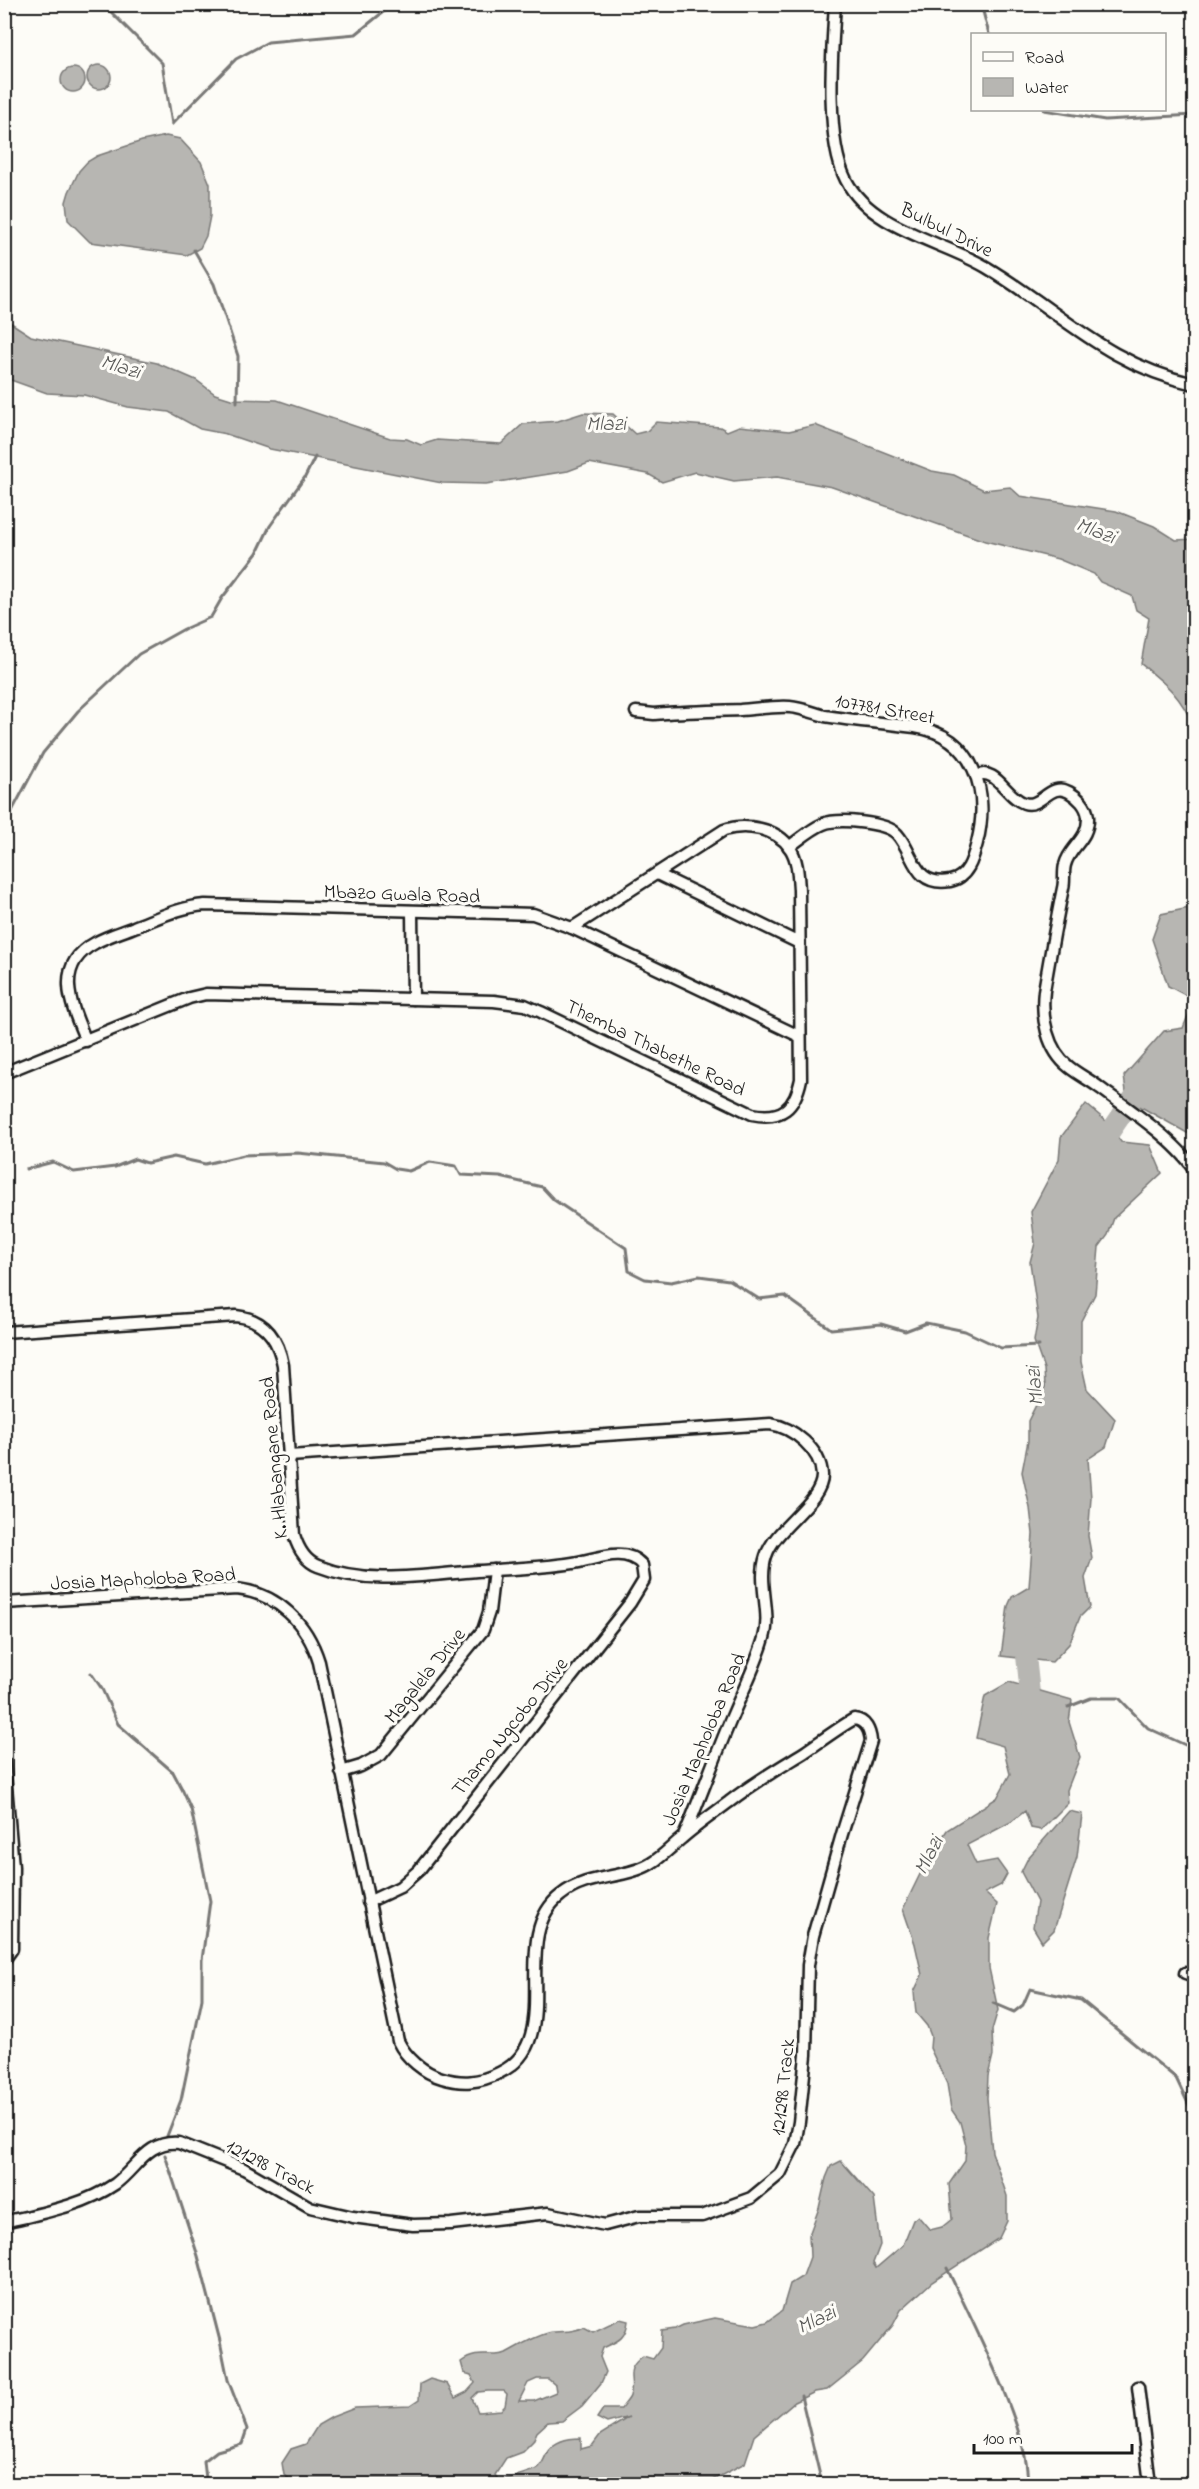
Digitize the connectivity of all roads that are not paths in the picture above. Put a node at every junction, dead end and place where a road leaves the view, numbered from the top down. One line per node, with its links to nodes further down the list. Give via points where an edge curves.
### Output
1 (835, 4): 2 (street, Bulbul Drive, via 832,75 836,150 845,179 860,201 903,229 986,267 1112,353 1137,366)
2 (1194, 384)
3 (636, 712): 4 (street, 107781 Street, via 789,707 825,716 919,728 951,743)
4 (976, 776): 5 (street, 107781 Street, via 983,803 980,831 971,864 956,879 937,881 921,874 898,836 883,826 847,821 825,823); 14 (street, via 992,775 1010,795 1026,804 1061,789 1075,796 1086,809 1085,834 1065,864 1043,1016 1052,1044 1063,1061 1180,1151)
5 (789, 847): 6 (street, via 761,829 733,827 711,837); 9 (street, Themba Thabethe Road, via 798,874)
6 (657, 874): 8 (street); 9 (street)
7 (412, 912): 8 (street, Mbazo Gwala Road, via 533,914); 10 (street); 12 (street, Mbazo Gwala Road, via 205,905 174,911 95,943 73,965 68,981 71,1005)
8 (572, 928): 11 (street, Mbazo Gwala Road)
9 (799, 943): 11 (street, Themba Thabethe Road)
10 (413, 999): 11 (street, Themba Thabethe Road, via 525,1005 714,1097 765,1116 782,1113 795,1100 801,1079); 12 (street, Themba Thabethe Road, via 206,994)
11 (799, 1036)
12 (86, 1041): 13 (street, Themba Thabethe Road)
13 (4, 1073)
14 (1194, 1169)
15 (4, 1332): 16 (street, K. Hlabangane Road, via 236,1316 255,1321 268,1329 281,1356)
16 (289, 1456): 18 (street, K. Hlabangane Road, via 294,1535 300,1550 312,1563 343,1573 389,1578); 22 (street, Josia Mapholoba Road, via 770,1424 799,1437 819,1463 821,1484 766,1555 765,1636)
17 (631, 1557): 18 (street, K. Hlabangane Road, via 612,1555 573,1563); 23 (street, Thamo Ngcobo Drive, via 642,1564 645,1575 630,1603 418,1870 400,1887)
18 (494, 1570): 21 (street, Magalela Drive, via 483,1630 381,1755)
19 (4, 1603): 21 (street, Josia Mapholoba Road, via 200,1590 237,1589 263,1596 296,1619 312,1642)
20 (4, 1762): 24 (street, via 13,1867 12,1948)
21 (341, 1772): 23 (street, Josia Mapholoba Road)
22 (683, 1837): 23 (street, Josia Mapholoba Road, via 645,1867 579,1884 549,1905 536,1942 530,2039 510,2066 478,2081 467,2083 435,2076 402,2050 392,2023); 25 (street, 121298 Track, via 746,1788 846,1724 858,1719 868,1728 870,1751 851,1802 813,1936 808,1965 806,2055 795,2144 780,2174 751,2198 702,2216 639,2216 605,2225 548,2213 413,2225 310,2207 244,2169 170,2143 142,2156 102,2191 67,2206)
23 (368, 1902)
24 (4, 1960)
25 (4, 2222)
26 (1138, 2387): 27 (street)
27 (1150, 2484)

